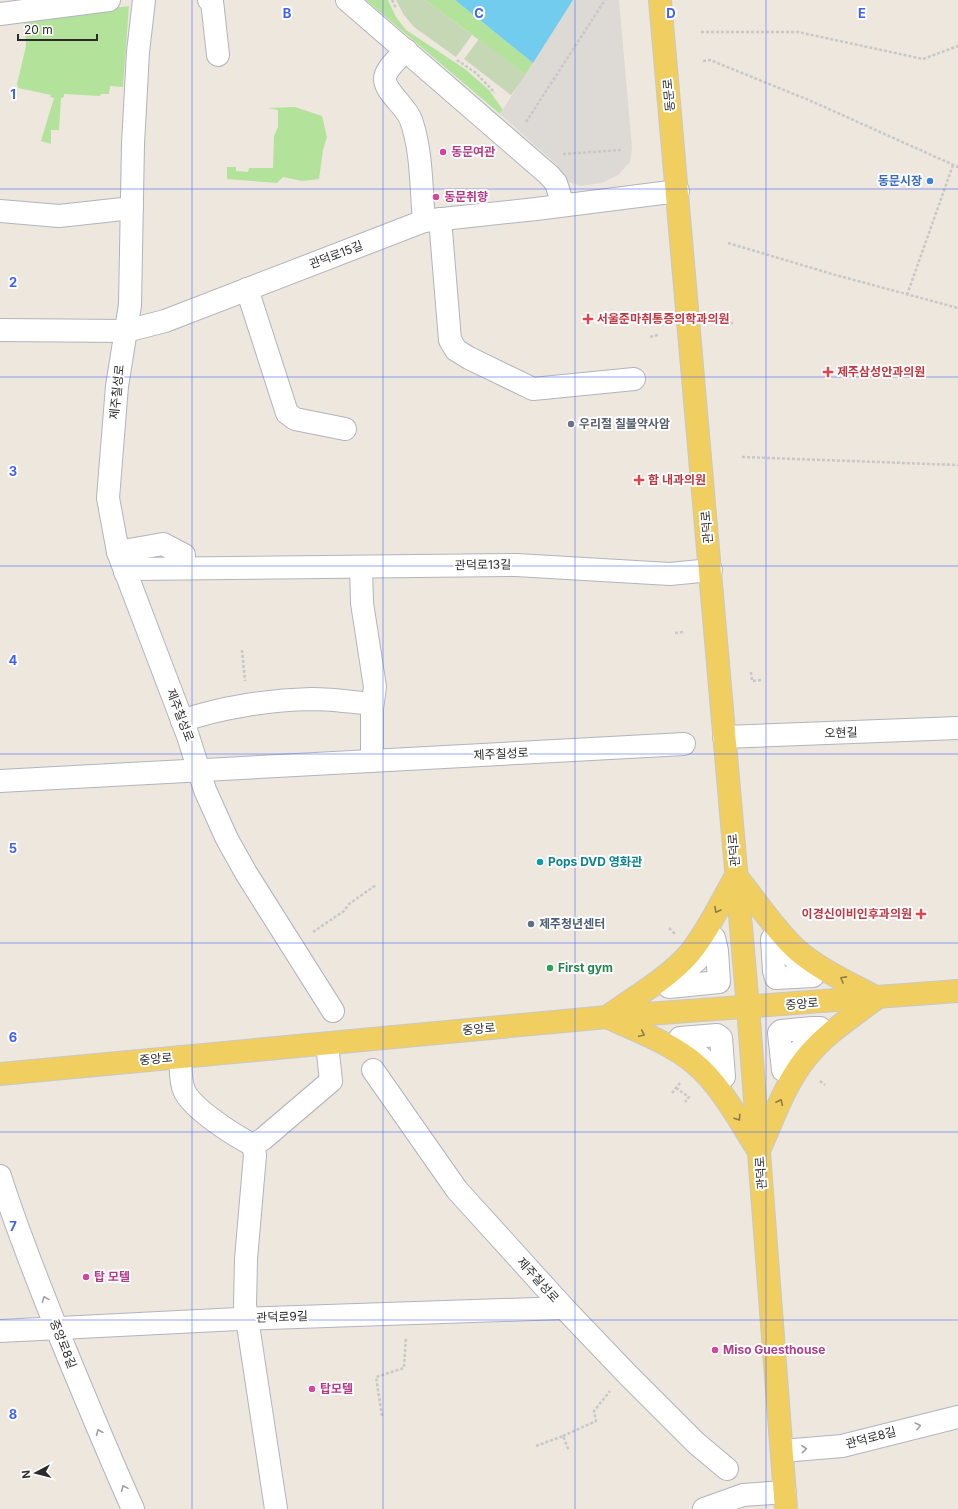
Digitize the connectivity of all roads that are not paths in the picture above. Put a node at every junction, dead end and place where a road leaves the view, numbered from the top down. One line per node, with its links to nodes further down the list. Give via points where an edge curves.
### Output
1 (109, 0): 6 (street)
2 (144, 0): 11 (street, 제주칠성로, via 137,60)
3 (213, 0): 8 (street)
4 (347, 0): 7 (street)
5 (660, 0): 9 (main road, 동문로)
6 (0, 14)
7 (406, 50): 10 (street, via 549,175 556,183); 13 (street, via 385,78 388,89 404,106 410,118)
8 (218, 55)
9 (678, 191): 10 (street, 관덕로15길); 22 (main road, 관덕로)
10 (563, 205): 13 (street, 관덕로15길)
11 (132, 208): 12 (street, via 59,216); 16 (street, 제주칠성로, via 130,305)
12 (0, 211)
13 (432, 220): 14 (street, 관덕로15길); 17 (street, via 450,340 456,350 533,389)
14 (247, 289): 16 (street, 관덕로15길, via 155,325); 18 (street, via 287,413 295,419)
15 (0, 330): 16 (street, 관덕로15길)
16 (126, 331): 19 (street, 제주칠성로, via 117,386 108,498)
17 (634, 379)
18 (345, 429)
19 (118, 552): 21 (street, via 163,544 184,555); 23 (street, 제주칠성로)
20 (361, 567): 21 (street, 관덕로13길); 22 (street, 관덕로13길, via 516,565 670,574); 24 (street, via 362,604 375,687)
21 (184, 568): 23 (street, 관덕로13길, via 134,569)
22 (710, 570): 27 (main road, 관덕로)
23 (125, 572): 25 (street, 제주칠성로)
24 (372, 704): 25 (street, via 313,699 248,705); 29 (street)
25 (182, 721): 30 (street, 제주칠성로)
26 (958, 728): 27 (street, 오현길)
27 (724, 737): 32 (main road, 관덕로)
28 (684, 744): 29 (street, 제주칠성로)
29 (372, 760): 30 (street, 제주칠성로)
30 (199, 770): 31 (street, 제주칠성로); 36 (street, 제주칠성로, via 227,839)
31 (0, 781)
32 (736, 876): 34 (main road, one-way to 32, via 816,964 798,950); 35 (main road, 관덕로); 37 (main road, one-way to 37, via 689,954 673,970)
33 (958, 991): 34 (main road, 중앙로)
34 (877, 998): 35 (main road, 중앙로); 43 (main road, one-way to 34, via 782,1099 807,1057 824,1039)
35 (748, 1007): 37 (main road, 중앙로); 43 (main road, 관덕로)
36 (333, 1011)
37 (607, 1017): 38 (main road, 중앙로); 43 (main road, one-way to 43, via 679,1052 696,1064 727,1101)
38 (328, 1044): 39 (main road, 중앙로); 42 (street, via 331,1081 263,1139)
39 (180, 1057): 41 (main road, 중앙로); 42 (street, via 183,1089 188,1099 210,1118)
40 (373, 1070): 45 (street, 제주칠성로, via 457,1190)
41 (0, 1074)
42 (252, 1145): 46 (street, via 254,1155 246,1259)
43 (759, 1151): 50 (main road, 관덕로)
44 (0, 1176): 47 (street, 중앙로8길, one-way to 44)
45 (564, 1308): 46 (street, 관덕로9길); 51 (street, 제주칠성로, via 696,1443)
46 (247, 1318): 47 (street, 관덕로9길); 54 (street)
47 (57, 1328): 48 (street, 관덕로9길); 53 (street, 중앙로8길, one-way to 47)
48 (0, 1331)
49 (958, 1417): 50 (street, 관덕로8길, one-way to 49, via 842,1446)
50 (782, 1451): 52 (main road, 관덕로)
51 (727, 1469)
52 (785, 1500): 55 (street, via 743,1495)
53 (133, 1509)
54 (276, 1509)
55 (704, 1509)

